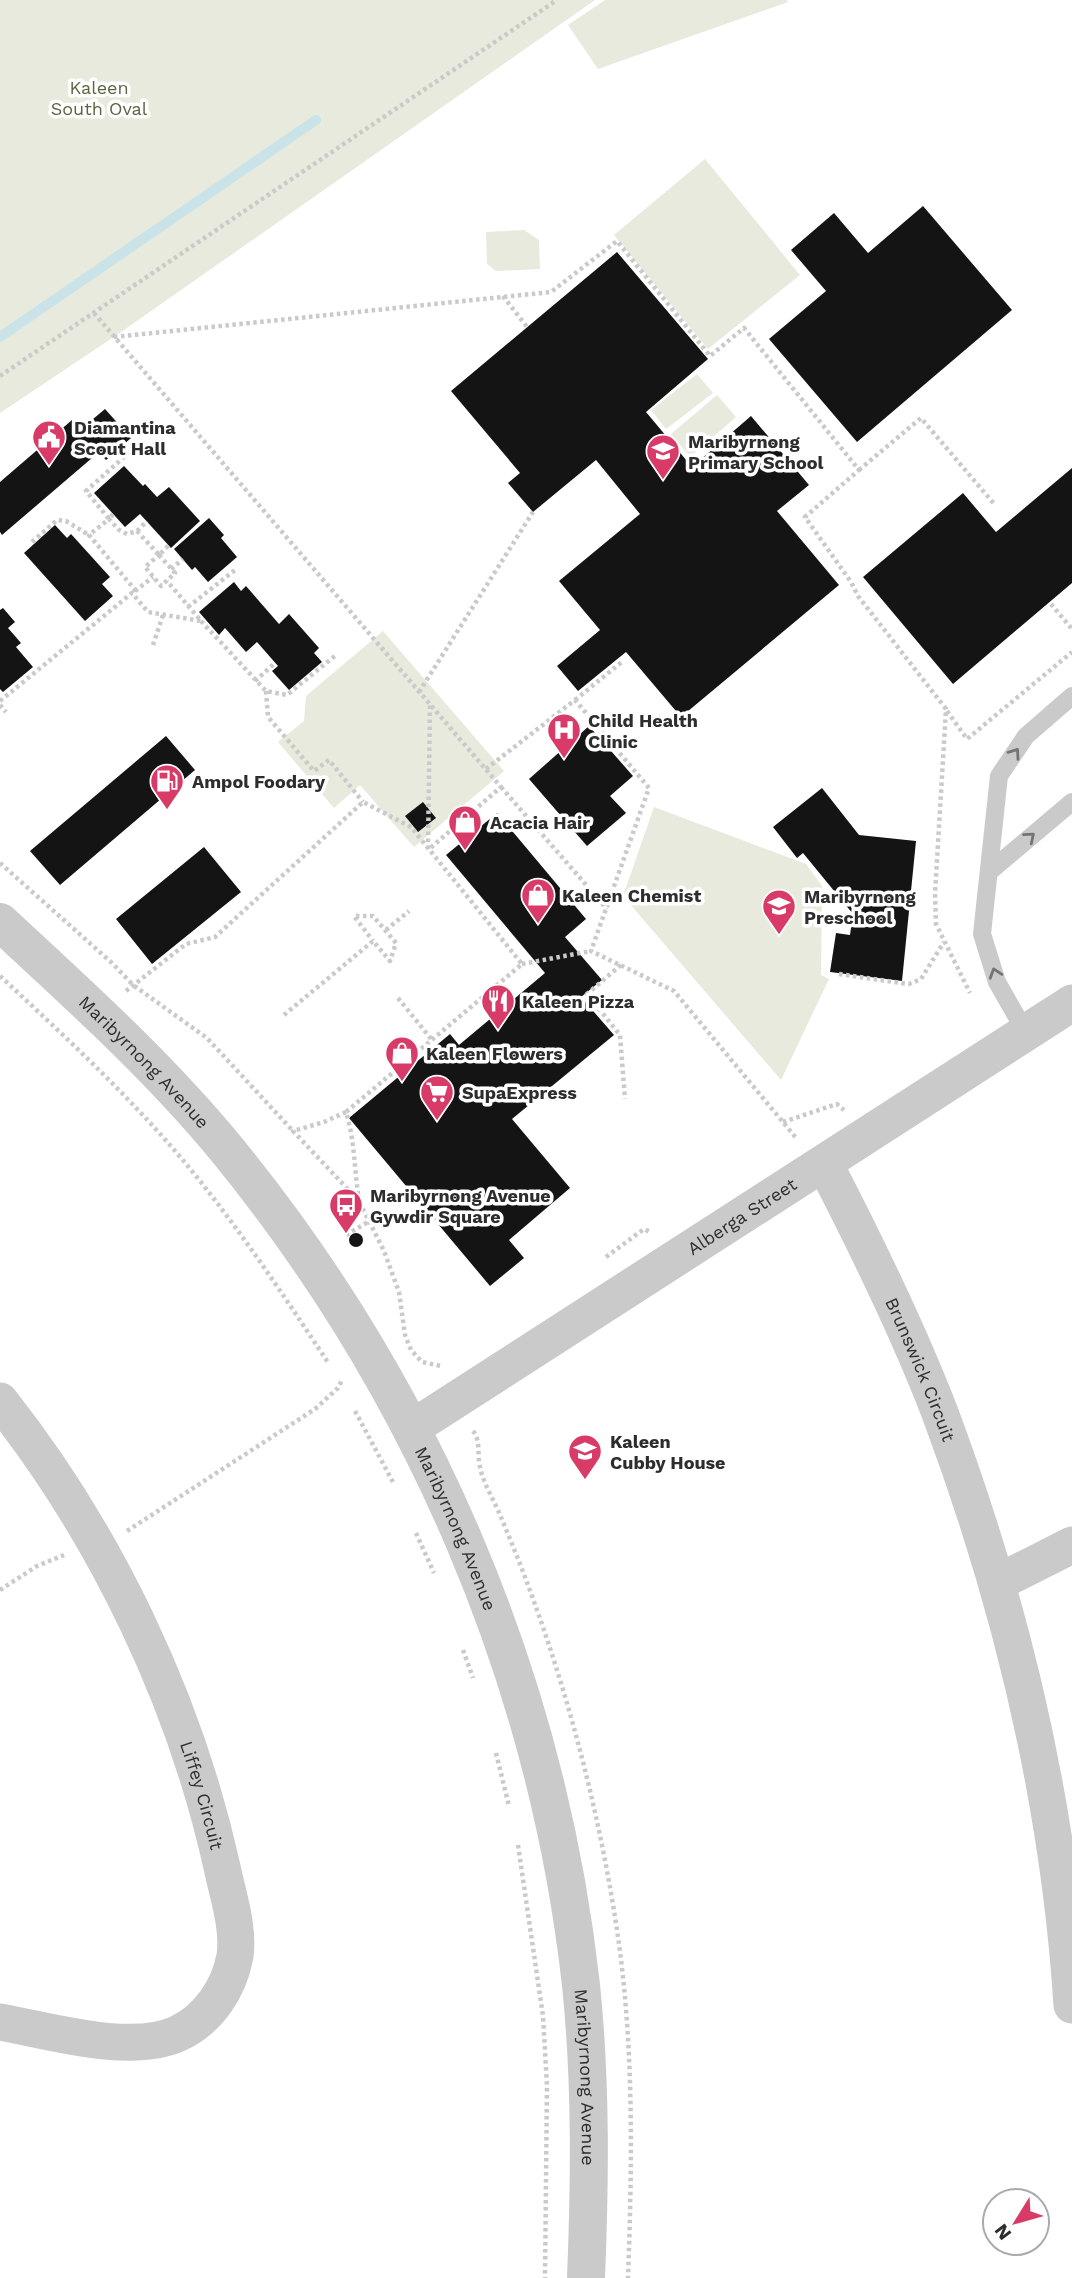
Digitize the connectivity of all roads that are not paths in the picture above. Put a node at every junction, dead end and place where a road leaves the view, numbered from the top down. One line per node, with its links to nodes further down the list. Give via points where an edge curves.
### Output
1 (1072, 696): 3 (lane, one-way to 1, via 999,776 1026,736)
2 (1072, 802): 3 (lane, one-way to 2)
3 (989, 872): 6 (lane, one-way to 3, via 997,982 982,934)
4 (0, 922): 9 (street, Maribyrnong Avenue, via 152,1066 226,1148 302,1248)
5 (1072, 1003): 6 (street, Alberga Street)
6 (1026, 1033): 7 (street, Alberga Street)
7 (814, 1155): 9 (street, Alberga Street); 11 (street, Brunswick Circuit, via 866,1244 939,1410)
8 (0, 1401): 13 (street, Liffey Circuit, via 52,1473 96,1546 151,1656 178,1721 219,1854 234,1922 235,1955 225,1986 206,2013 164,2039 115,2042)
9 (412, 1427): 14 (street, Maribyrnong Avenue, via 500,1629 542,1769 558,1841 581,1986 587,2059)
10 (1072, 1545): 11 (street)
11 (997, 1583): 12 (street, Brunswick Circuit, via 1046,1793)
12 (1072, 2005)
13 (0, 2022)
14 (586, 2278)

